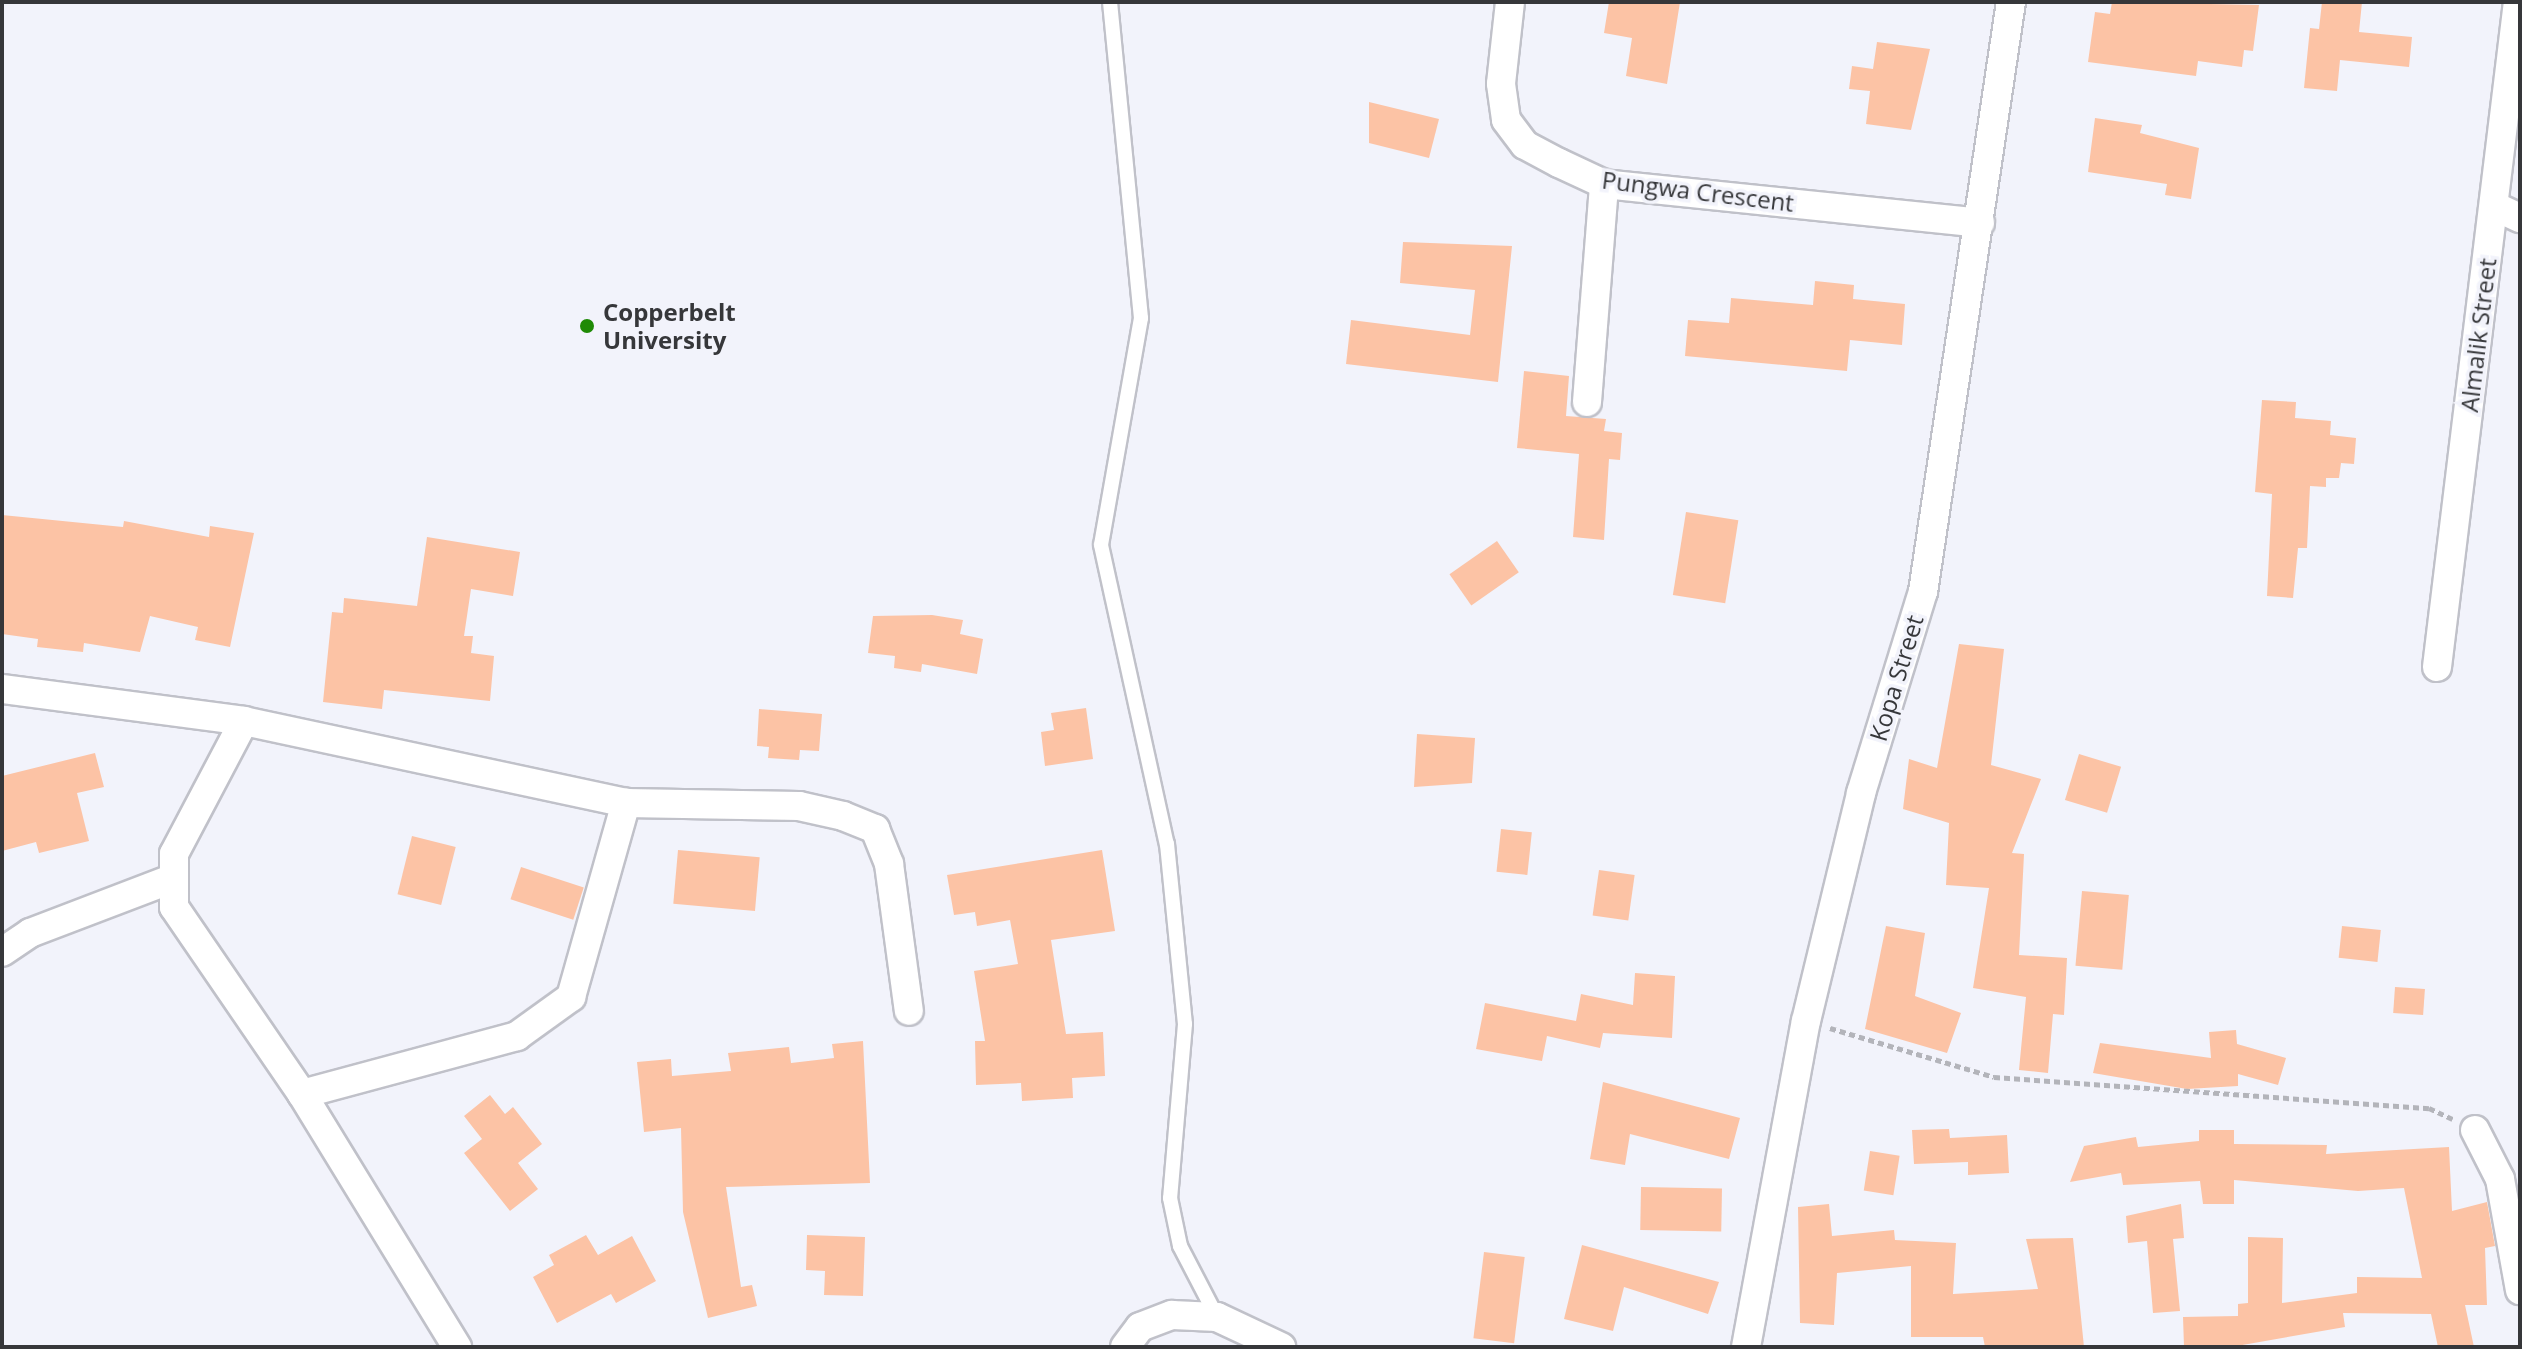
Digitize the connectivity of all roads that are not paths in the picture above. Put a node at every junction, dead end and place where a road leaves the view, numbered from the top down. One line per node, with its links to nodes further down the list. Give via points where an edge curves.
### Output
1 (1110, 2): 20 (lane, via 1141,318 1101,545 1169,859 1185,1024 1170,1198 1180,1246)
2 (1510, 2): 5 (street, Pungwa Crescent, via 1501,84 1506,120 1525,145)
3 (2011, 2): 8 (street, Kopa Street)
4 (2518, 2): 6 (street, Almalik Street)
5 (1604, 184): 8 (street, Pungwa Crescent); 9 (street)
6 (2494, 206): 7 (street); 10 (street, Almalik Street)
7 (2520, 218)
8 (1980, 223): 24 (street, Kopa Street, via 1923,592 1861,793 1806,1021)
9 (1587, 402)
10 (2437, 667)
11 (2, 689): 12 (street)
12 (244, 721): 13 (street); 14 (street, via 174,854)
13 (626, 803): 16 (street, via 799,806 875,829 889,864); 17 (street, via 571,997 517,1036)
14 (169, 880): 15 (street, via 30,933); 17 (street, via 187,930)
15 (2, 952)
16 (909, 1011)
17 (302, 1094): 21 (street)
18 (2475, 1130): 19 (street, via 2500,1179)
19 (2520, 1290)
20 (1217, 1317): 22 (street, via 1172,1315 1140,1327); 23 (street)
21 (457, 1347)
22 (1125, 1347)
23 (1281, 1347)
24 (1746, 1347)

